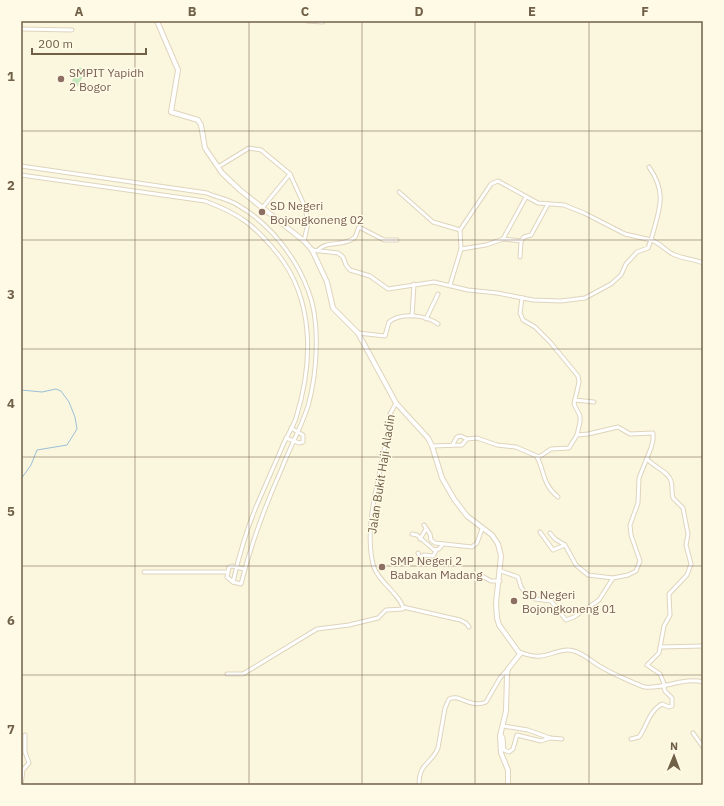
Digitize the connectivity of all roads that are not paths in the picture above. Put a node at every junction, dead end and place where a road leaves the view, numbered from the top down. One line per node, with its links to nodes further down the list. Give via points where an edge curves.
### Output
1 (157, 21): 7 (street, via 178,70 171,112 193,118 200,123 204,145)
2 (307, 21): 3 (street)
3 (323, 22)
4 (21, 29): 5 (street)
5 (72, 30)
6 (21, 166): 9 (street)
7 (217, 167): 11 (street, via 250,148 255,148); 18 (street)
8 (649, 167): 22 (street, via 659,182 661,194)
9 (37, 169): 10 (street); 13 (street)
10 (50, 170): 14 (street); 42 (street, via 207,194 234,203 252,214 269,230 296,265 309,291 315,320 316,344 312,386)
11 (290, 174): 18 (street); 23 (street, via 305,207 308,223)
12 (21, 175): 13 (street)
13 (37, 177): 14 (street)
14 (50, 179): 41 (street, via 205,202 230,211 247,221 263,236 289,268 301,293 307,321 308,344 304,385)
15 (399, 192): 19 (street, via 433,222)
16 (526, 196): 17 (street, via 538,203); 19 (street, via 498,181 491,184); 20 (street)
17 (548, 204): 22 (street, via 562,204 625,234); 24 (street, via 531,235 524,236)
18 (263, 207): 23 (street)
19 (460, 230): 25 (street)
20 (503, 239): 24 (street); 25 (street)
21 (397, 240): 27 (street, via 384,240 359,227 356,237 352,240 328,244)
22 (651, 240): 29 (street, via 675,255 694,259); 33 (street, via 648,248 637,252 629,260 618,278 589,297 561,301)
23 (304, 241): 26 (street)
24 (521, 241): 28 (street)
25 (461, 249): 31 (street)
26 (312, 250): 27 (street); 37 (street, via 327,282 333,308)
27 (317, 251): 30 (street, via 338,252 350,270 370,276 388,289)
28 (520, 257)
29 (703, 264)
30 (414, 284): 31 (street, via 434,282); 34 (street)
31 (450, 285): 33 (street)
32 (438, 294): 35 (street)
33 (522, 298): 38 (street, via 520,313 523,320 535,327 550,342 578,376)
34 (412, 316): 35 (street); 37 (street, via 392,319 385,336)
35 (426, 318): 36 (street)
36 (438, 324)
37 (358, 333): 40 (street)
38 (575, 400): 39 (street); 43 (street, via 574,404 580,416)
39 (594, 402)
40 (396, 403): 48 (street, via 425,433); 70 (street, Jalan Bukit Haji Aladin, via 390,414 373,510 371,538 376,572)
41 (291, 428): 42 (street); 44 (street)
42 (298, 431): 46 (street); 46 (street, via 304,438 303,442 299,444)
43 (577, 435): 49 (street, via 569,448 550,449 542,456); 50 (street, via 618,427 630,434 653,433)
44 (286, 438): 46 (street); 61 (street, via 256,508)
45 (467, 438): 47 (street, via 464,444); 47 (street, via 459,436); 49 (street, via 516,447)
46 (293, 441): 62 (street, via 263,510)
47 (453, 444): 48 (street)
48 (432, 446): 52 (street, via 442,478 454,499 467,516)
49 (537, 456): 51 (street, via 544,480)
50 (647, 459): 67 (street, via 639,478 638,503 630,528 640,565 634,573); 73 (street, via 669,475 673,498 683,506 688,534 686,545 691,560 688,574 669,594 670,616 664,626)
51 (558, 497)
52 (482, 529): 57 (street, via 474,547); 63 (street, via 492,535 500,547)
53 (540, 532): 58 (street, via 553,550)
54 (550, 533): 58 (street)
55 (412, 534): 56 (street, via 417,534)
56 (420, 539): 57 (street, via 425,527 433,542); 59 (street)
57 (443, 544): 59 (street)
58 (565, 545): 67 (street, via 576,565 588,575)
59 (436, 550): 60 (street, via 433,556 420,556)
60 (418, 553)
61 (236, 566): 62 (street); 65 (street, via 229,567); 69 (street)
62 (244, 569): 69 (street, via 240,584)
63 (501, 571): 67 (street, via 518,577 521,587 529,597 551,601 566,620 599,600); 68 (street)
64 (144, 572): 65 (street)
65 (227, 572): 69 (street, via 227,577)
66 (482, 576): 68 (street, via 490,581)
67 (613, 578)
68 (500, 581): 74 (street, via 496,603 497,618)
69 (233, 582)
70 (403, 607): 71 (street, via 460,620); 76 (street, via 401,610 386,610 378,618 317,629 243,674)
71 (469, 627)
72 (703, 646): 73 (street)
73 (660, 647): 78 (street, via 658,655 647,665 660,674)
74 (520, 652): 75 (street, via 519,657); 78 (street, via 538,657 572,651 642,686)
75 (508, 669): 79 (street, via 506,711); 88 (street, via 486,702 473,704 454,697 449,698 438,748 422,767)
76 (227, 674)
77 (703, 682): 78 (street, via 692,680)
78 (664, 685): 85 (street, via 665,691 672,697 672,706 658,706 639,737)
79 (502, 726): 81 (street); 83 (street, via 528,730)
80 (693, 733): 86 (street)
81 (500, 734): 83 (street, via 504,750 509,752 517,735 541,741); 89 (street, via 500,749 508,770)
82 (25, 735): 87 (street, via 25,752 29,763 23,770)
83 (550, 738): 84 (street)
84 (562, 739)
85 (631, 739)
86 (703, 747)
87 (21, 785)
88 (419, 785)
89 (508, 785)

